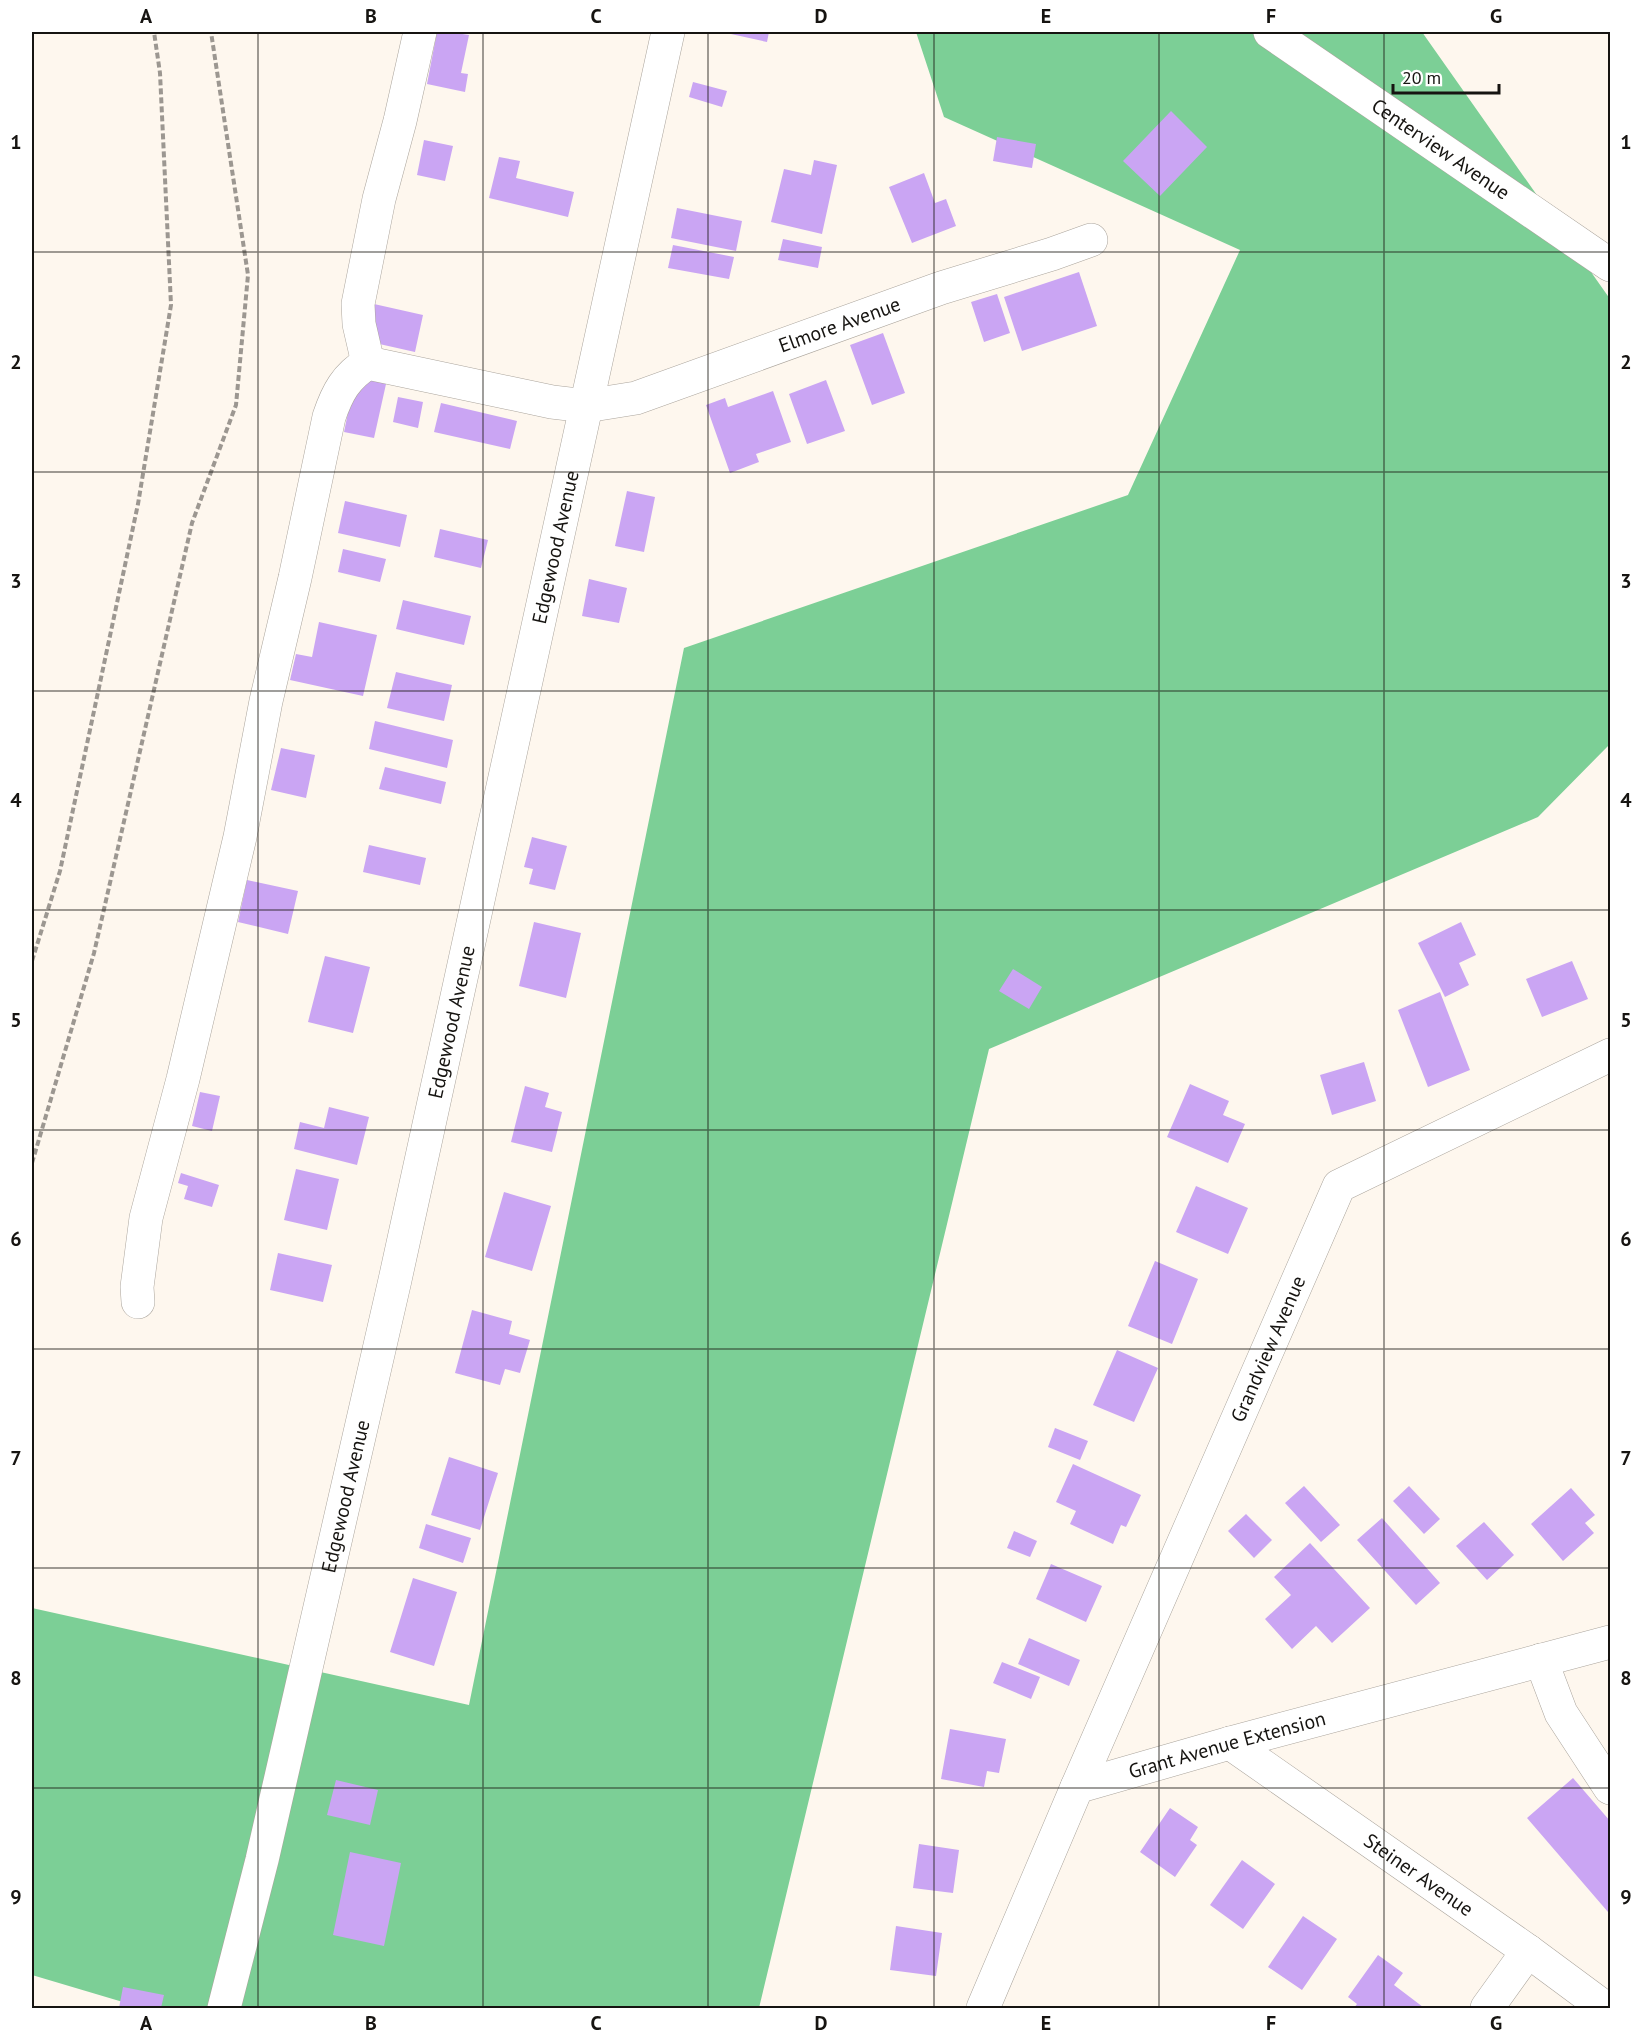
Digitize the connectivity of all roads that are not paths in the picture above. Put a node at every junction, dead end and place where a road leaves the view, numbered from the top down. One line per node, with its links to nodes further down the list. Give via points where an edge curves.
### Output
1 (420, 32): 6 (street, via 358,304)
2 (668, 32): 7 (street, Edgewood Avenue)
3 (1270, 32): 5 (street, Centerview Avenue)
4 (1091, 240): 7 (street, Elmore Avenue, via 941,288 636,398)
5 (1611, 266)
6 (368, 363): 7 (street, Elmore Avenue); 9 (street, via 347,378 329,417 240,837 146,1218)
7 (586, 406): 16 (street, Edgewood Avenue, via 388,1314)
8 (1611, 1055): 13 (street, Grandview Avenue, via 1340,1186)
9 (138, 1302)
10 (1611, 1642): 11 (street, Grant Avenue Extension)
11 (1541, 1660): 12 (street, Grant Avenue Extension); 14 (street, via 1561,1713)
12 (1230, 1743): 13 (street, Grant Avenue Extension); 15 (street, Steiner Avenue)
13 (1077, 1786): 17 (street)
14 (1611, 1788)
15 (1528, 1951): 18 (street); 19 (street, Steiner Avenue)
16 (224, 2008)
17 (983, 2008)
18 (1487, 2008)
19 (1605, 2008)

